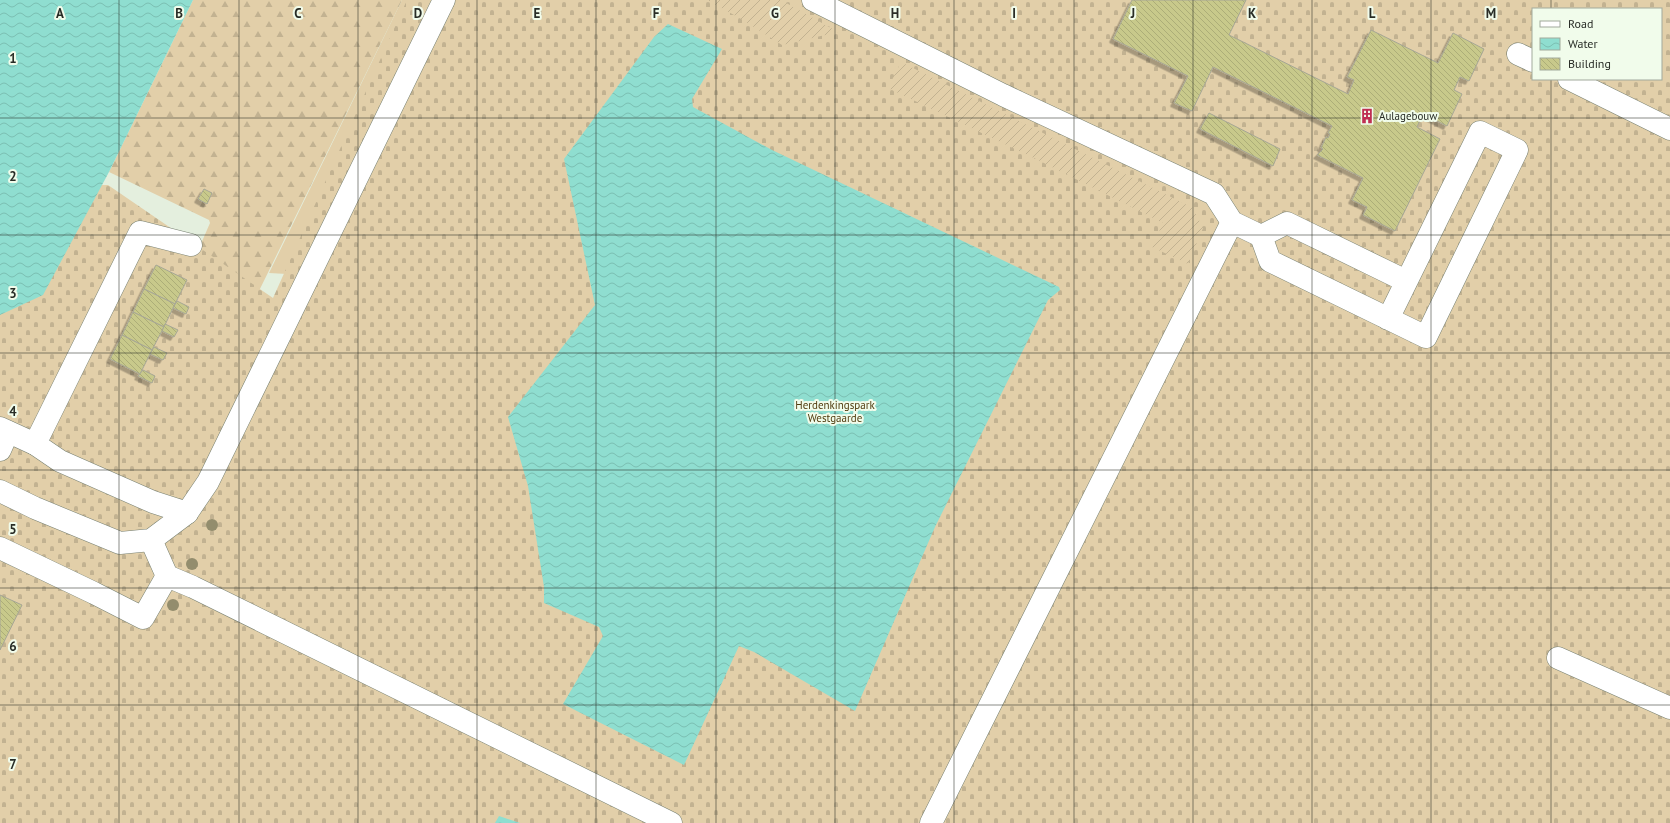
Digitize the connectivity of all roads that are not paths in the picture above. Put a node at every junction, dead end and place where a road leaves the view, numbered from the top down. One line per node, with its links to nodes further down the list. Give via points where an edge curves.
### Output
1 (444, 0): 13 (street, via 208,482)
2 (813, 0): 5 (street, via 1004,96 1214,194)
3 (1571, 80): 4 (street)
4 (1670, 129)
5 (1232, 222): 6 (street); 20 (street)
6 (1261, 236): 8 (street, via 1287,223); 9 (street, via 1270,261)
7 (191, 245): 11 (street, via 140,232)
8 (1406, 281): 9 (street); 9 (street, via 1480,132 1517,150 1426,337)
9 (1388, 319)
10 (3, 437): 11 (street)
11 (35, 444): 13 (street, via 60,461 152,502)
12 (0, 491): 14 (street, via 120,544)
13 (187, 513): 14 (street)
14 (151, 540): 16 (street)
15 (6, 551): 16 (street, via 143,618)
16 (167, 576): 19 (street)
17 (1558, 658): 18 (street)
18 (1670, 708)
19 (671, 823)
20 (931, 823)

